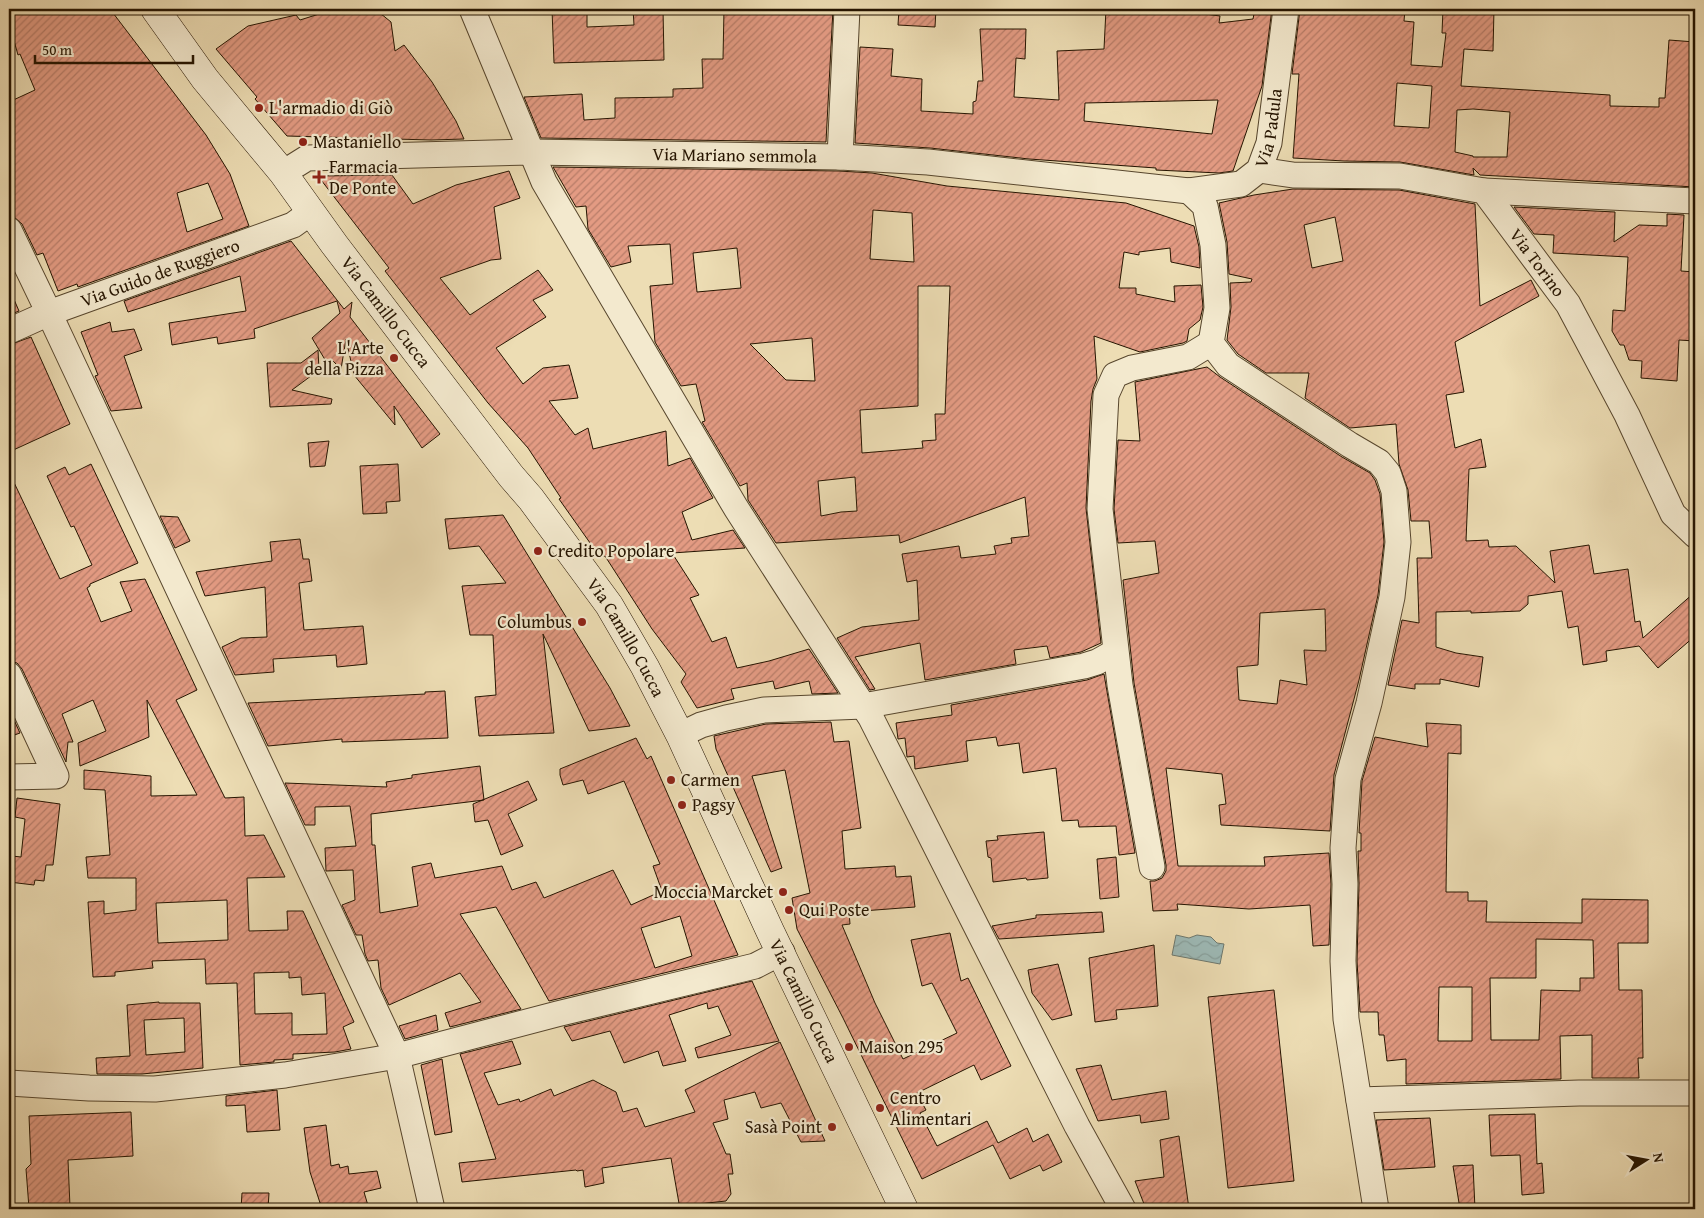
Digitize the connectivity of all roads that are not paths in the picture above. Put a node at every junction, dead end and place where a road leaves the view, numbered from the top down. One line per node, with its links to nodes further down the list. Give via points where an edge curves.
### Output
1 (154, 9): 8 (street, Via Camillo Cucca, via 205,79)
2 (472, 9): 5 (street)
3 (847, 9): 6 (street)
4 (1286, 9): 7 (street, Via Padula, via 1269,143)
5 (531, 152): 6 (street, Via Mariano semmola); 8 (street, Via Mariano semmola, via 307,158); 20 (street, via 544,182 736,508)
6 (840, 157): 9 (street, Via Mariano semmola, via 928,162)
7 (1259, 170): 9 (street, Via Padula, via 1241,184); 10 (street, via 1293,175 1400,176)
8 (283, 173): 12 (street, Via Camillo Cucca)
9 (1189, 191): 16 (street, via 1205,206 1213,245 1218,308)
10 (1484, 191): 11 (street); 17 (street, Via Torino, via 1568,304 1627,414 1673,514)
11 (1695, 201)
12 (311, 212): 14 (street, Via Guido de Ruggiero, via 293,225); 21 (street, Via Camillo Cucca, via 609,605)
13 (9, 230): 14 (street)
14 (49, 313): 15 (street, Via Guido de Ruggiero); 25 (street)
15 (9, 331)
16 (1211, 343): 18 (street, via 1188,357 1132,368 1115,375 1106,395 1100,509); 28 (street, via 1228,365 1379,462 1388,473 1394,491 1398,542 1392,597 1369,703 1348,779 1343,848 1346,1010)
17 (1695, 535)
18 (1116, 652): 20 (street, via 1084,666); 23 (street)
19 (9, 675): 22 (street, via 56,776)
20 (864, 706): 21 (street, via 764,710 700,725); 31 (street, via 1077,1126)
21 (680, 735): 24 (street, Via Camillo Cucca)
22 (9, 777)
23 (1152, 867)
24 (782, 952): 25 (street, via 755,966); 30 (street, Via Camillo Cucca)
25 (397, 1056): 26 (street, via 285,1075 155,1090); 29 (street)
26 (9, 1083)
27 (1695, 1093): 28 (street)
28 (1359, 1100): 32 (street)
29 (432, 1209)
30 (904, 1209)
31 (1123, 1209)
32 (1376, 1209)

